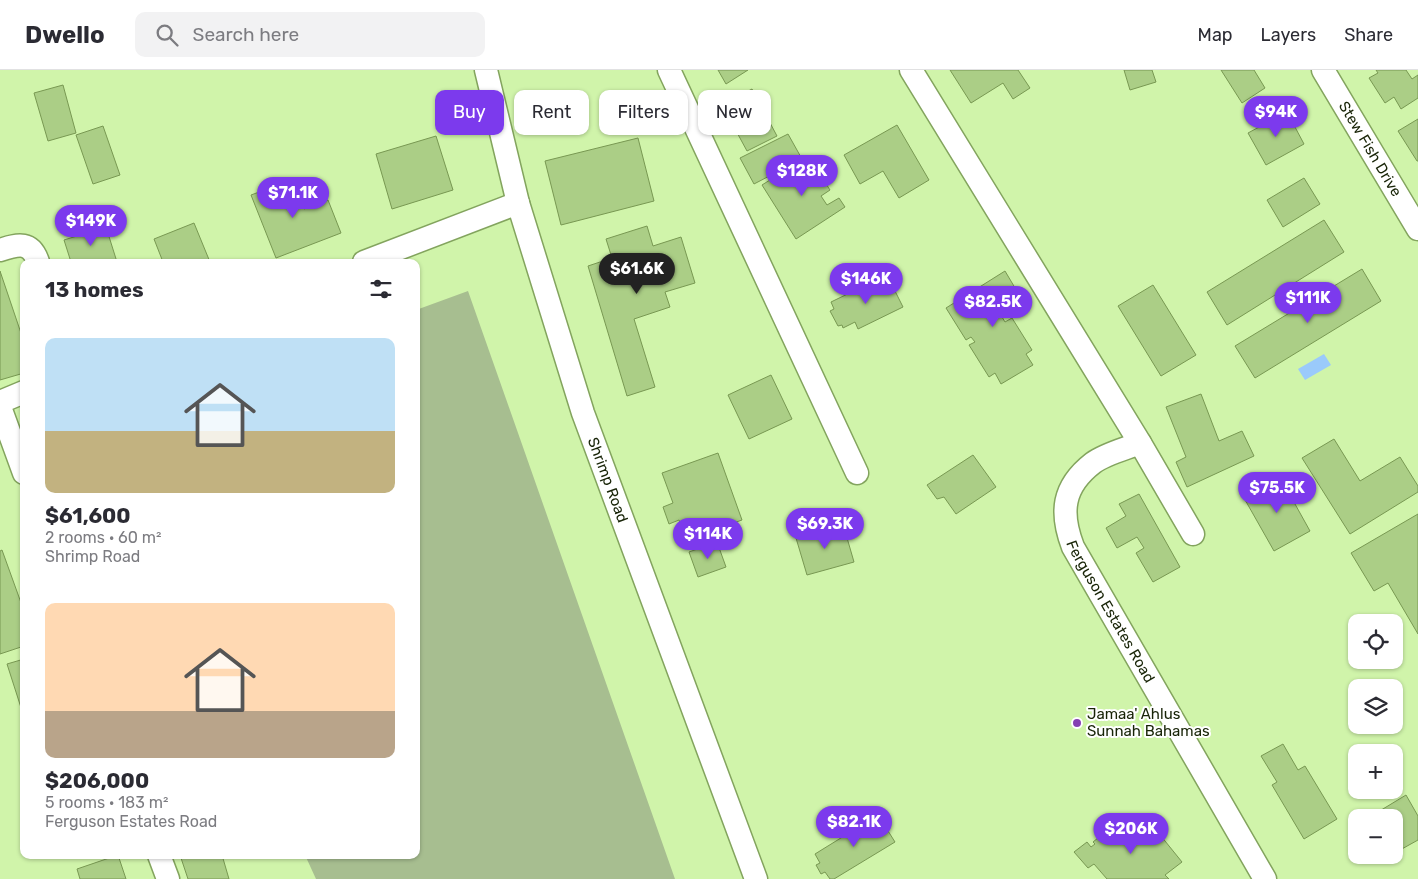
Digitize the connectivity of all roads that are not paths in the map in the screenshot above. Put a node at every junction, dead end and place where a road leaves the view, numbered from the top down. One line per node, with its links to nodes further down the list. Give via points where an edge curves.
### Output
1 (669, 70): 15 (street)
2 (910, 70): 13 (street)
3 (1323, 70): 6 (street, Stew Fish Drive)
4 (489, 71): 5 (street, Shrimp Road)
5 (518, 204): 9 (street); 19 (street, Shrimp Road, via 583,413)
6 (1418, 229)
7 (0, 250): 8 (street, via 14,245 28,246)
8 (37, 259)
9 (372, 259)
10 (20, 394): 11 (street)
11 (0, 402)
12 (0, 406): 14 (street)
13 (1140, 443): 16 (street); 20 (street, Ferguson Estates Road, via 1094,462 1075,482 1065,505 1067,531 1072,547)
14 (20, 462)
15 (857, 473)
16 (1193, 534)
17 (160, 859): 18 (street)
18 (168, 879)
19 (756, 879)
20 (1265, 879)

